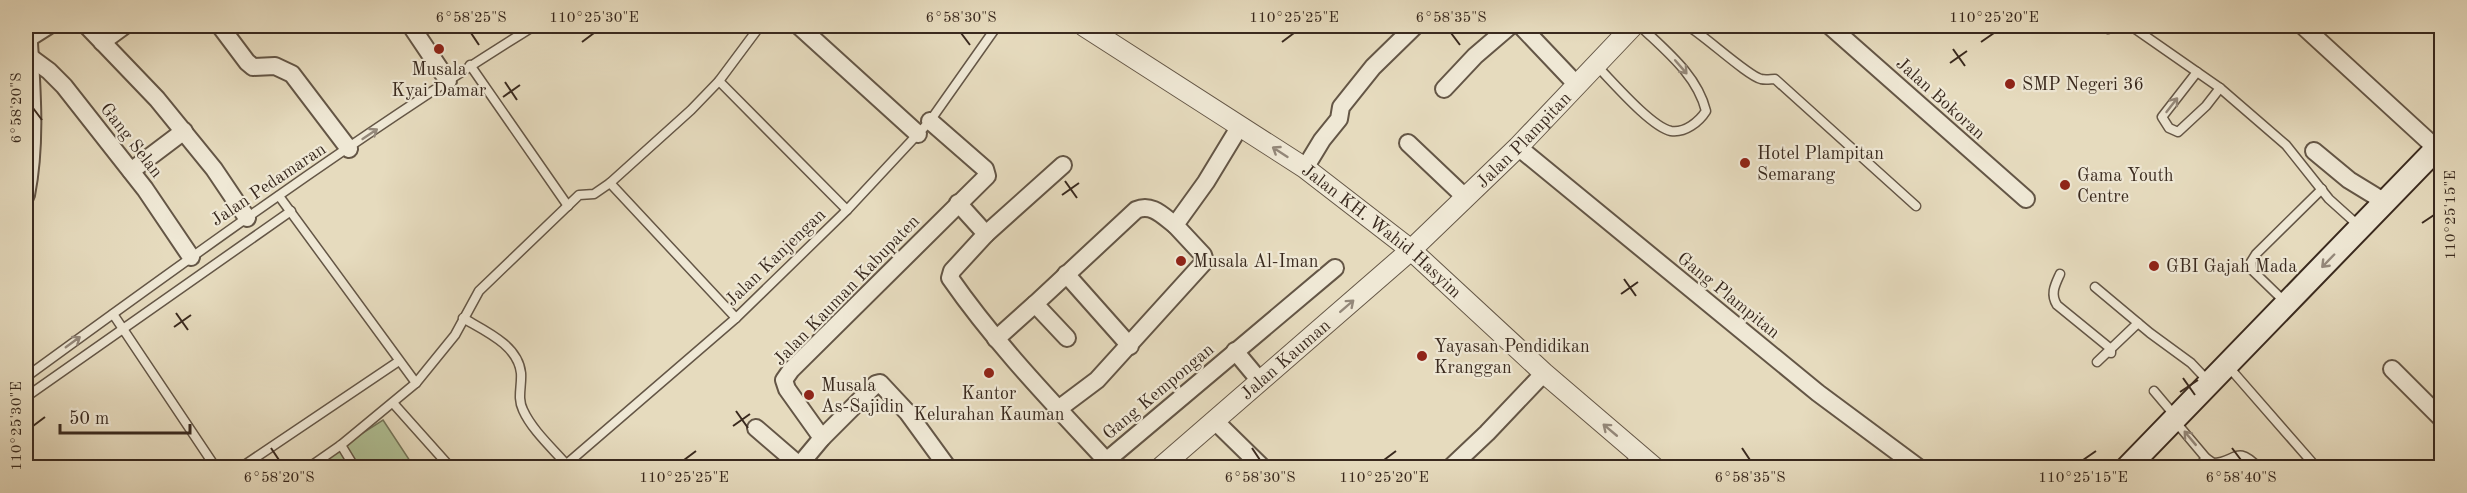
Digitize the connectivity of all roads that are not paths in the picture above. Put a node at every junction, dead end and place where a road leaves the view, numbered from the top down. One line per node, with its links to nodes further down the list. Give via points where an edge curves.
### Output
1 (48, 26): 20 (street)
2 (87, 26): 21 (street)
3 (124, 26): 21 (street)
4 (220, 26): 38 (street, via 253,67 274,66 292,74)
5 (411, 26): 26 (street)
6 (534, 26): 24 (lane, Jalan Pedamaran)
7 (760, 26): 27 (lane)
8 (800, 26): 34 (street)
9 (997, 26): 31 (lane)
10 (1084, 26): 32 (street, Jalan KH. Wahid Hasyim)
11 (1415, 26): 41 (street, via 1373,67 1341,107 1339,119)
12 (1510, 26): 30 (street)
13 (1521, 26): 28 (street)
14 (1633, 26): 23 (street, Jalan Plampitan)
15 (1640, 26): 23 (lane, one-way to 23, via 1689,76 1705,105 1702,118 1685,129 1666,129 1640,109)
16 (1688, 26): 52 (lane, via 1750,74 1760,79 1776,79)
17 (1830, 26): 48 (street, Jalan Bokoran)
18 (2131, 26): 25 (lane)
19 (2303, 26): 36 (street)
20 (28, 32): 22 (street)
21 (102, 42): 33 (street)
22 (30, 57): 42 (street, Gang Selan, via 64,86); 45 (street, via 31,135)
23 (1596, 64): 28 (street, Jalan Plampitan)
24 (470, 65): 26 (lane, Jalan Pedamaran); 51 (lane)
25 (2197, 72): 29 (lane); 29 (lane, one-way to 25, via 2178,132 2169,128 2162,117)
26 (448, 81): 38 (lane, Jalan Pedamaran, one-way to 26)
27 (719, 81): 43 (lane); 53 (lane, Jalan Kanjengan)
28 (1577, 85): 37 (street, Jalan Plampitan)
29 (2220, 88): 44 (lane, via 2286,145)
30 (1444, 89)
31 (930, 121): 34 (lane); 50 (street, via 987,173)
32 (1240, 126): 41 (street, Jalan KH. Wahid Hasyim, one-way to 32); 56 (street)
33 (184, 131): 42 (street); 55 (street)
34 (918, 134): 53 (lane)
35 (1408, 143): 47 (street)
36 (2439, 146): 49 (main road)
37 (1518, 147): 47 (street, Jalan Plampitan); 111 (street, Gang Plampitan, via 1818,393)
38 (349, 148): 46 (lane, Jalan Pedamaran)
39 (2314, 151): 49 (street, via 2349,180)
40 (1063, 165): 58 (street)
41 (1305, 168): 59 (street, Jalan KH. Wahid Hasyim)
42 (131, 171): 60 (street, Gang Selan)
43 (610, 183): 51 (lane, via 594,194 579,195); 69 (lane)
44 (2322, 189): 57 (lane); 66 (lane, via 2251,262 2252,270)
45 (26, 195)
46 (279, 196): 54 (lane); 55 (lane, Jalan Pedamaran)
47 (1466, 198): 59 (street, Jalan Plampitan)
48 (2026, 199)
49 (2385, 202): 57 (main road)
50 (958, 203): 58 (street); 94 (street, Jalan Kauman Kabupaten, via 784,380)
51 (568, 206): 68 (lane, via 479,291)
52 (1916, 206)
53 (847, 210): 69 (lane, Jalan Kanjengan)
54 (291, 211): 71 (lane); 77 (lane)
55 (247, 218): 60 (lane, Jalan Pedamaran)
56 (1175, 225): 62 (street, via 1150,208 1136,210); 74 (street, via 1205,261)
57 (2361, 227): 66 (main road, one-way to 66)
58 (986, 234): 73 (street, via 950,278)
59 (1411, 250): 81 (street, Jalan KH. Wahid Hasyim); 83 (street, Jalan Kauman, one-way to 59)
60 (192, 257): 67 (lane, Jalan Pedamaran)
61 (1335, 268): 75 (street, Gang Kempongan)
62 (1066, 274): 65 (street); 74 (street)
63 (2060, 274): 76 (lane, via 2053,299)
64 (2095, 286): 70 (lane)
65 (1035, 303): 72 (street); 73 (street)
66 (2286, 303): 79 (main road)
67 (113, 314): 71 (lane); 82 (lane, Jalan Pedamaran, one-way to 67)
68 (463, 318): 85 (lane); 99 (lane, via 502,342 519,362 524,412)
69 (736, 318): 99 (lane, Jalan Kanjengan)
70 (2138, 323): 76 (lane); 84 (lane, via 2191,363)
71 (123, 329): 87 (lane); 101 (lane)
72 (1067, 338)
73 (996, 339): 89 (street)
74 (1130, 346): 89 (street, via 1097,380)
75 (1235, 351): 83 (street, Gang Kempongan); 98 (street, Gang Kempongan)
76 (2111, 351): 78 (lane)
77 (399, 361): 85 (lane); 102 (lane)
78 (2097, 362)
79 (2226, 365): 84 (main road); 115 (lane)
80 (2392, 369): 91 (street)
81 (1544, 374): 97 (street, Jalan KH. Wahid Hasyim, one-way to 81); 109 (street)
82 (26, 377)
83 (1260, 381): 92 (street, Jalan Kauman)
84 (2209, 383): 90 (main road)
85 (416, 384): 88 (lane)
86 (2154, 391): 90 (lane)
87 (26, 397)
88 (393, 403): 95 (lane); 105 (lane)
89 (1057, 410): 98 (street)
90 (2175, 418): 96 (lane, one-way to 90); 112 (main road)
91 (2442, 419)
92 (1215, 421): 107 (street, Jalan Kauman); 108 (street)
93 (756, 428): 100 (street)
94 (822, 438): 100 (street); 106 (street, via 880,383)
95 (341, 446): 103 (lane); 104 (lane)
96 (2206, 458): 113 (lane); 114 (lane, via 2220,463 2241,455)
97 (1632, 460): 110 (street, Jalan KH. Wahid Hasyim)
98 (1110, 464)
99 (564, 466)
100 (798, 466)
101 (216, 468)
102 (240, 468)
103 (308, 468)
104 (355, 468)
105 (451, 468)
106 (948, 468)
107 (1160, 468)
108 (1263, 468)
109 (1450, 468)
110 (1655, 468)
111 (1918, 468)
112 (2127, 468)
113 (2198, 468)
114 (2259, 468)
115 (2317, 468)

